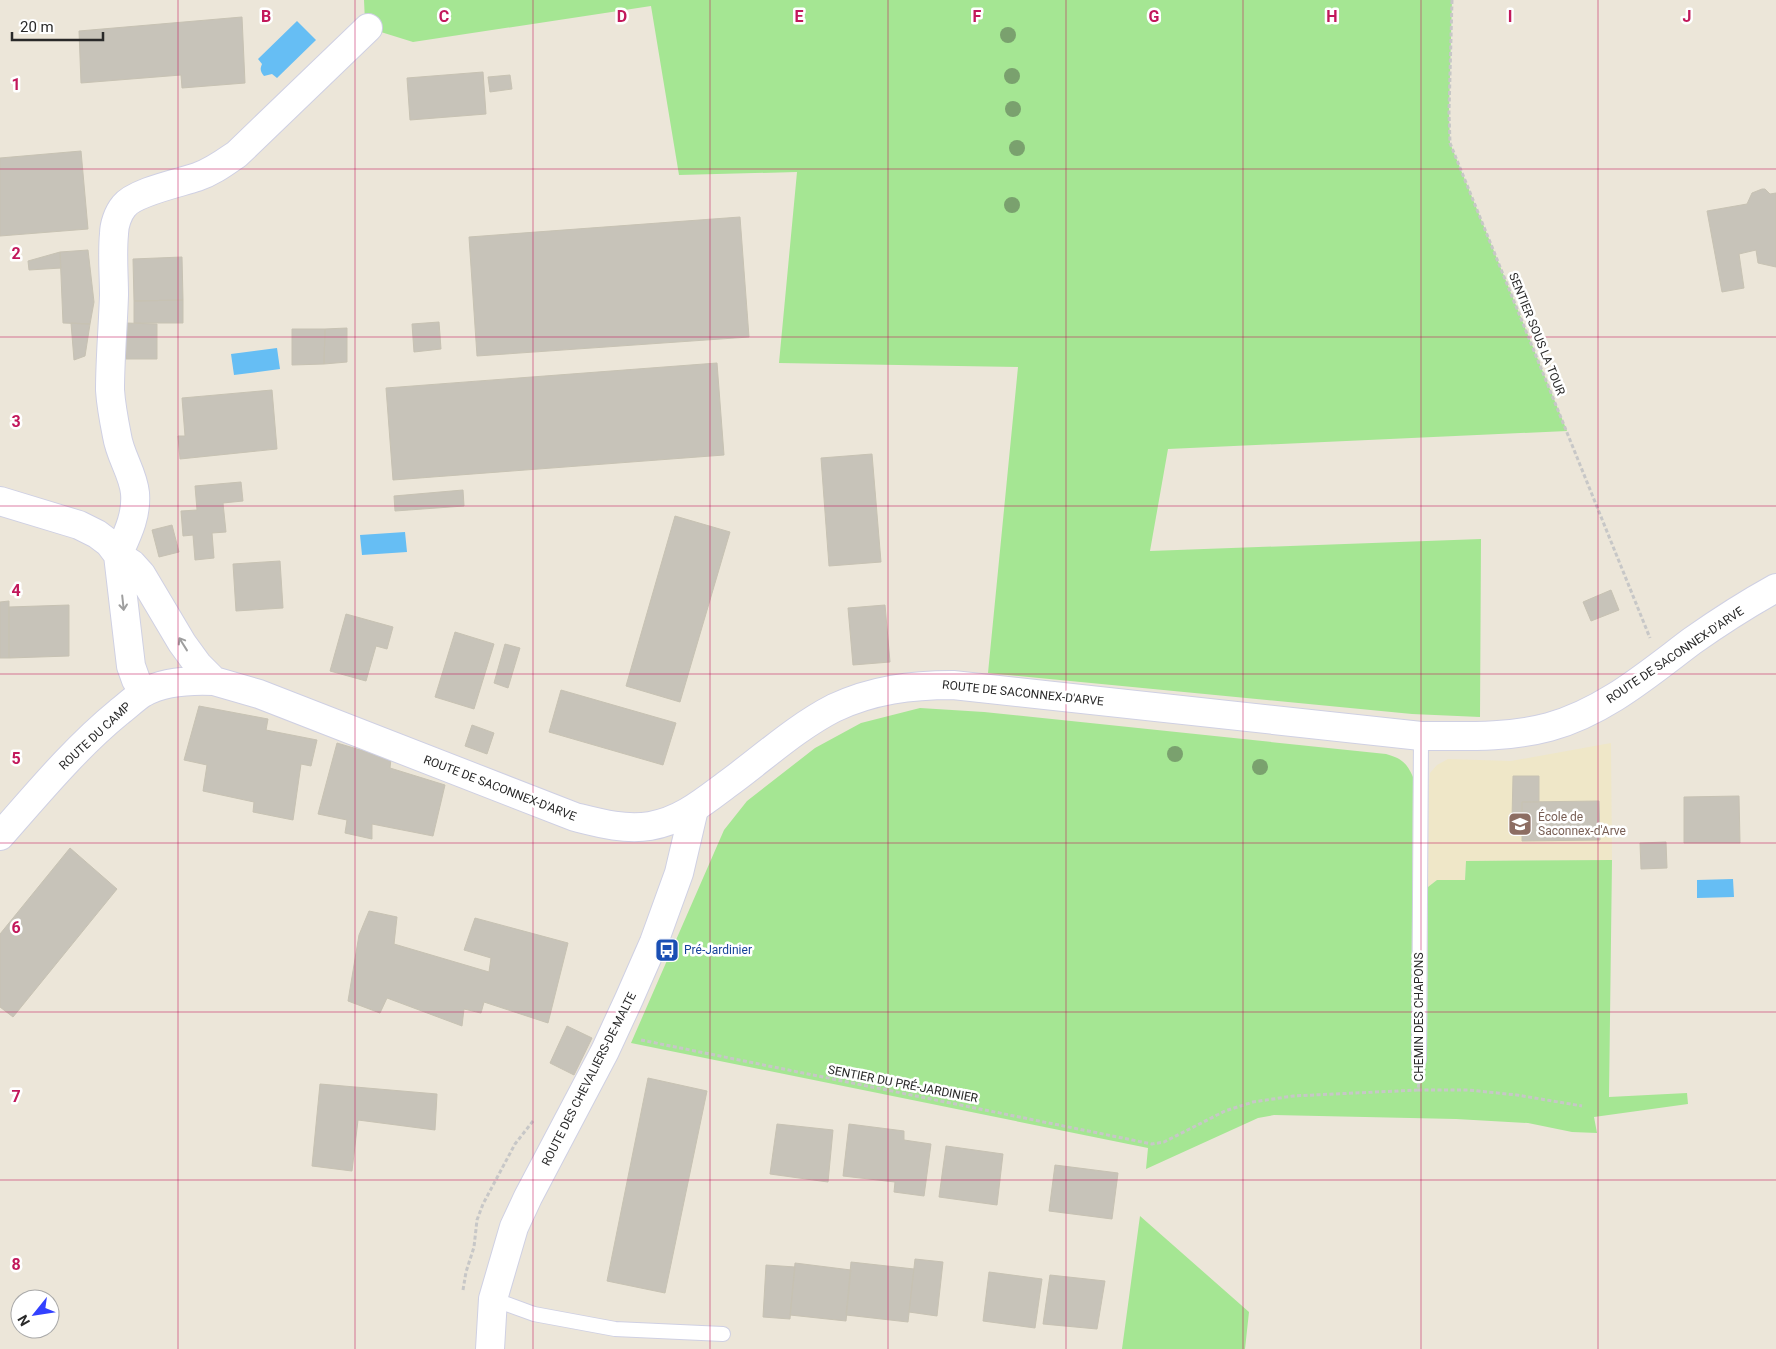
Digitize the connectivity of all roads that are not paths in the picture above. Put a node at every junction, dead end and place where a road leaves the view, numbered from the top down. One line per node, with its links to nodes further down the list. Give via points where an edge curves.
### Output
1 (368, 28): 3 (street, via 237,154 199,176 130,200 116,220 110,392 117,438 135,493 135,513)
2 (0, 500): 3 (street, via 80,525 109,542)
3 (118, 554): 5 (street, one-way to 3, via 190,654 141,574); 6 (street, one-way to 6, via 130,666)
4 (1776, 588): 7 (street, ROUTE DE SACONNEX-D'ARVE, via 1693,640 1600,706 1550,726 1496,735)
5 (214, 680): 6 (street, ROUTE DU CAMP, via 174,683); 8 (street, ROUTE DE SACONNEX-D'ARVE, via 259,694 575,817 601,824 632,827 662,823)
6 (144, 692): 9 (street, ROUTE DU CAMP, via 77,750)
7 (1421, 736): 8 (street, ROUTE DE SACONNEX-D'ARVE, via 953,685 919,685 873,693 833,709 797,730); 10 (lane, CHEMIN DES CHAPONS)
8 (694, 809): 11 (street, ROUTE DES CHEVALIERS-DE-MALTE, via 683,860 654,942 614,1034 514,1226)
9 (0, 836)
10 (1419, 1060)
11 (493, 1299): 12 (lane, via 534,1314 615,1330); 13 (street, ROUTE DES CHEVALIERS-DE-MALTE)
12 (723, 1334)
13 (490, 1349)

